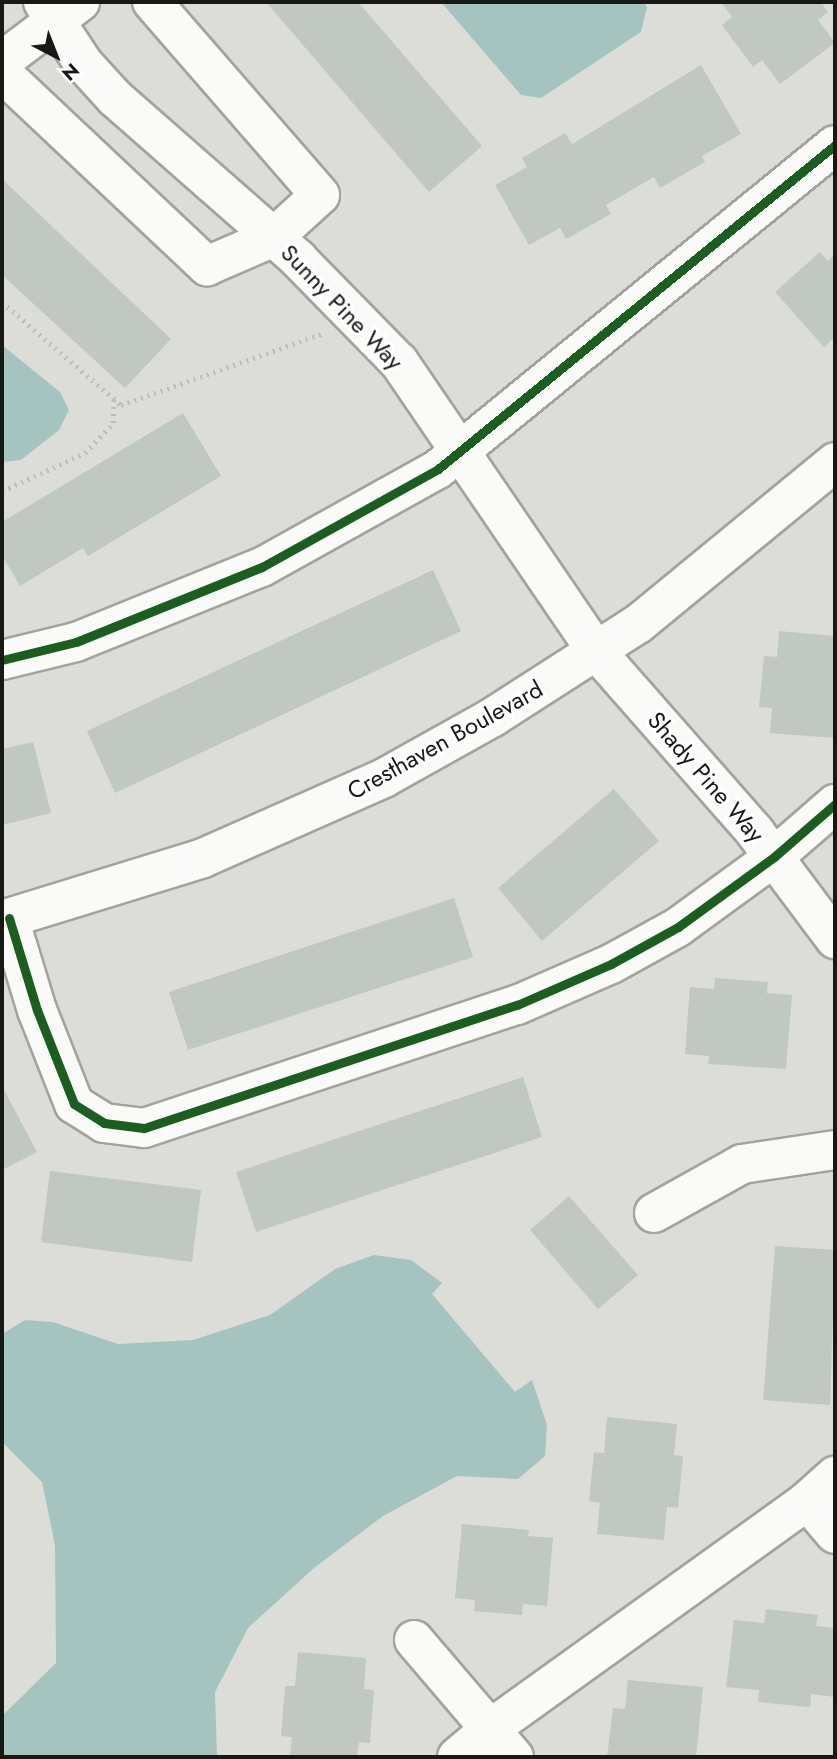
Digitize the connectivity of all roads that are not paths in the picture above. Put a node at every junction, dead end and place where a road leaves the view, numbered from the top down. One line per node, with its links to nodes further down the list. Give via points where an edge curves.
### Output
1 (152, 2): 6 (street, via 320,195)
2 (59, 9): 3 (street); 6 (street, Sunny Pine Way, via 115,98)
3 (2, 61)
4 (2, 73): 6 (street, via 208,266)
5 (835, 145): 7 (street)
6 (274, 237): 7 (street, Sunny Pine Way, via 343,301 398,362)
7 (461, 454): 9 (street, Sunny Pine Way); 10 (street, via 262,566 76,642)
8 (835, 462): 9 (street, Cresthaven Boulevard, via 638,624)
9 (597, 652): 12 (street, Shady Pine Way); 13 (street, Cresthaven Boulevard, via 493,717 305,816 192,862)
10 (2, 660)
11 (835, 804): 12 (street)
12 (774, 857): 13 (street, via 678,927 552,990 144,1128 103,1124 74,1104); 14 (street, Shady Pine Way)
13 (5, 919)
14 (835, 939)
15 (835, 1150): 16 (street, via 742,1164)
16 (654, 1213)
17 (835, 1476): 18 (street)
18 (807, 1502): 19 (street); 21 (street)
19 (835, 1534)
20 (414, 1640): 21 (street)
21 (489, 1728): 22 (street); 23 (street)
22 (457, 1757)
23 (514, 1757)

